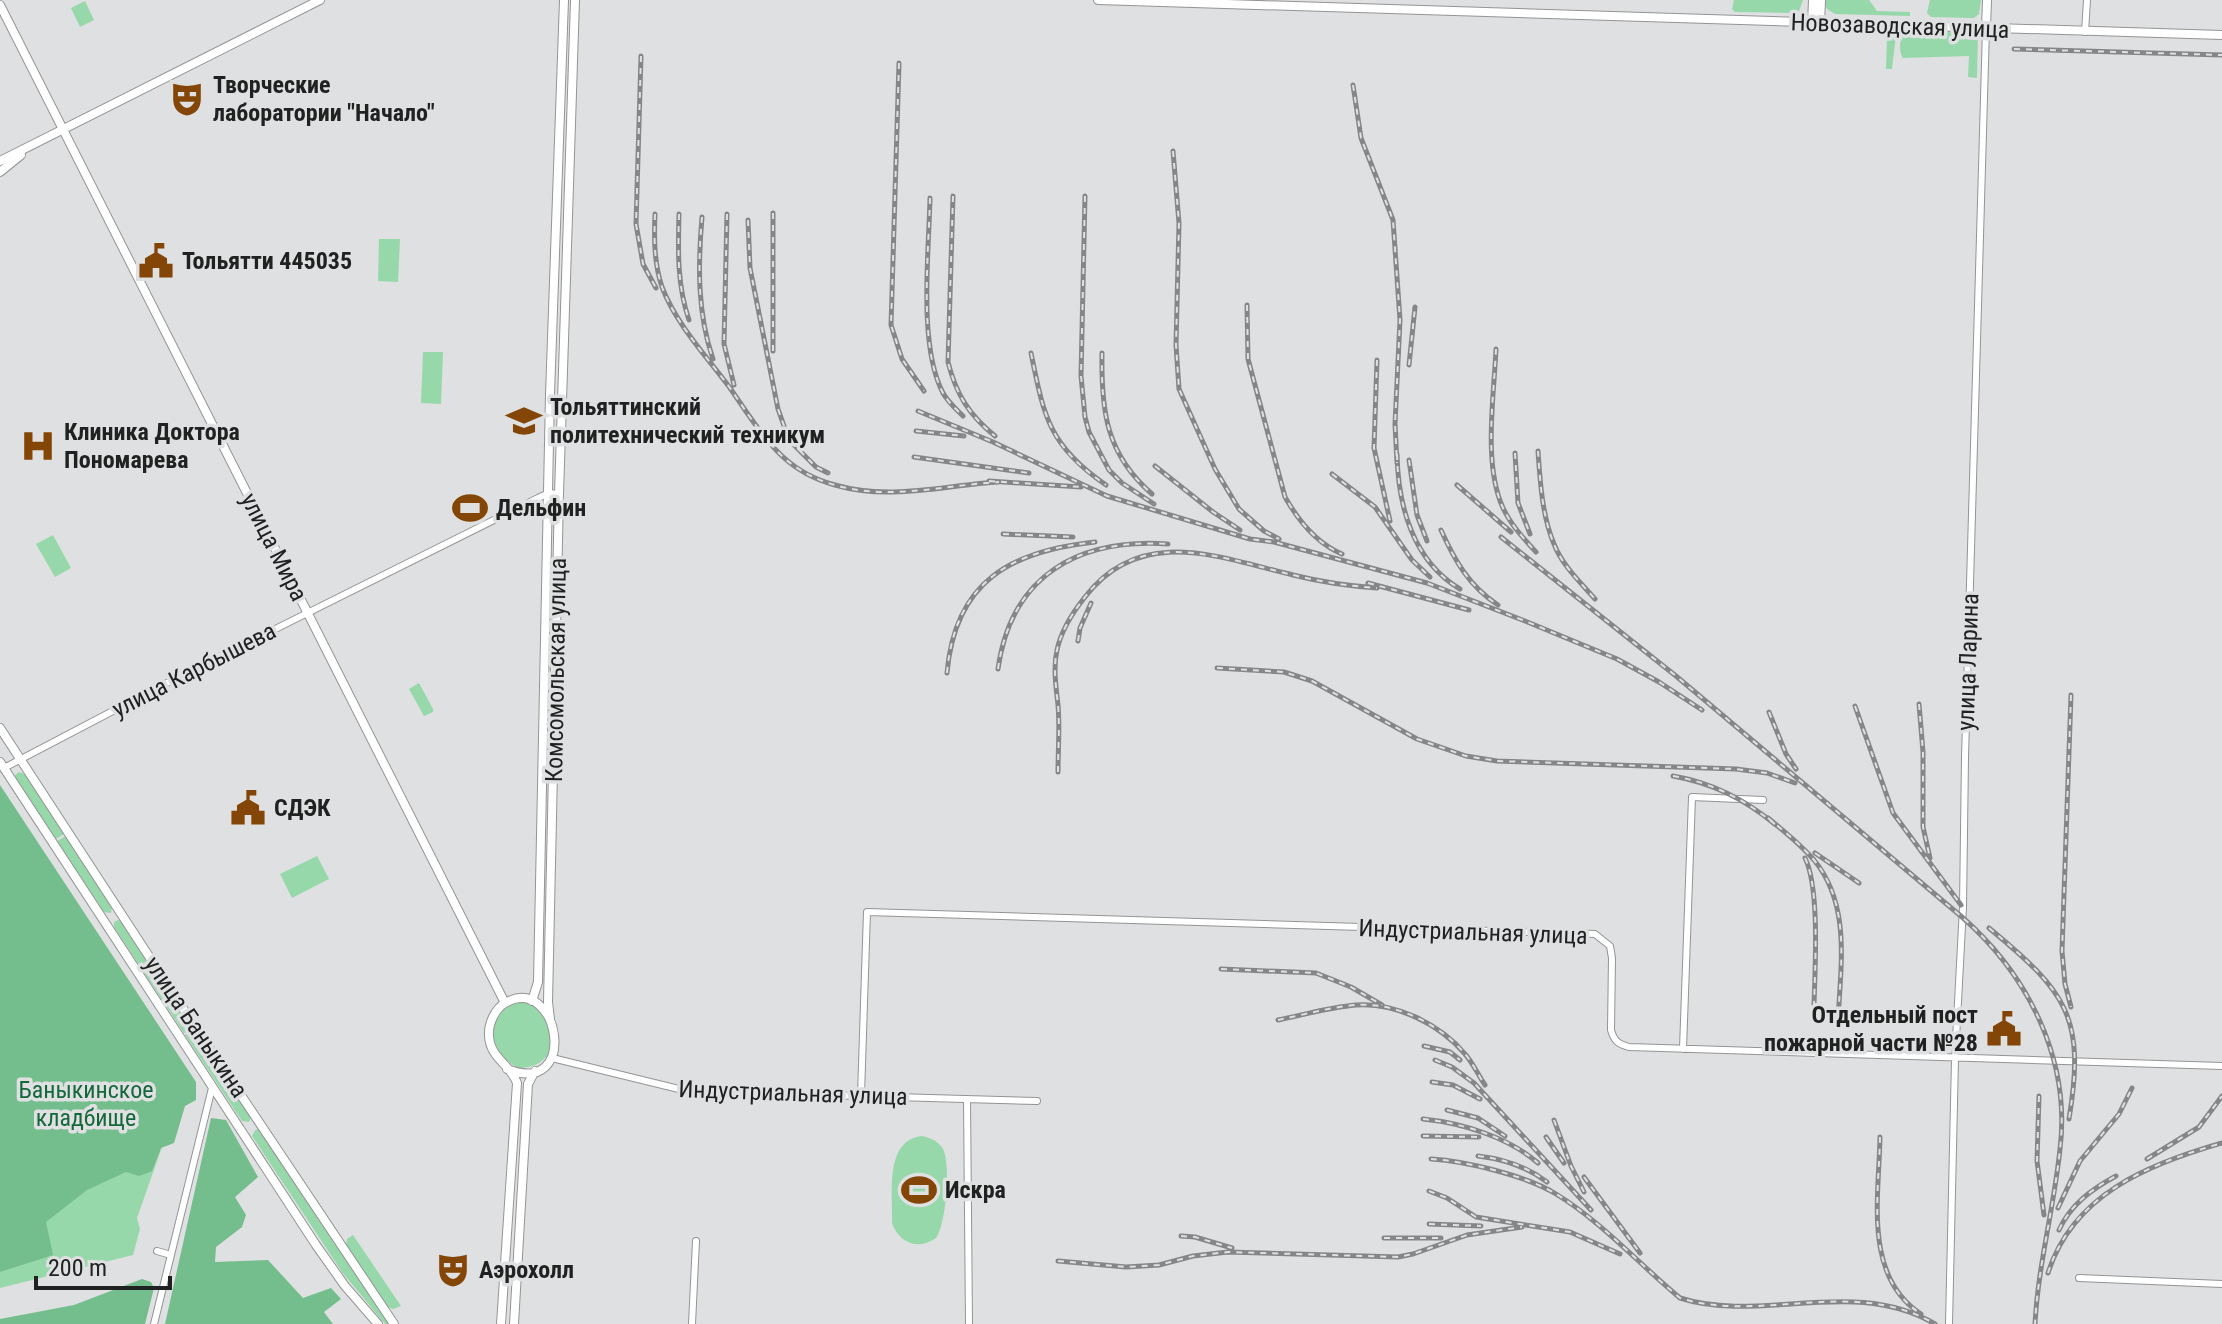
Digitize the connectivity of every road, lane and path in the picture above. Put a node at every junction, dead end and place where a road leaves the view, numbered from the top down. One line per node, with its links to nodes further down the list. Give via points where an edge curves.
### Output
1 (320, 0): 17 (main road)
2 (564, 0): 18 (main road, Комсомольская улица)
3 (575, 0): 19 (main road, Комсомольская улица)
4 (1098, 0): 10 (main road, Новозаводская улица)
5 (1473, 0): 12 (street)
6 (1813, 0): 7 (main road); 13 (main road)
7 (1821, 0): 13 (main road)
8 (1987, 0): 14 (main road, улица Ларина)
9 (2087, 0): 15 (street)
10 (1137, 1): 12 (main road, Новозаводская улица)
11 (0, 5): 17 (main road, улица Мира)
12 (1473, 13): 13 (main road, Новозаводская улица)
13 (1816, 23): 14 (main road, Новозаводская улица)
14 (1986, 28): 15 (main road, Новозаводская улица); 42 (street, улица Ларина)
15 (2085, 32): 16 (main road, Новозаводская улица)
16 (2222, 35)
17 (64, 131): 20 (main road); 26 (main road, улица Мира)
18 (559, 132): 19 (main road); 23 (main road, Комсомольская улица)
19 (571, 132): 24 (main road, Комсомольская улица)
20 (42, 141): 21 (main road); 22 (main road)
21 (0, 161)
22 (0, 172)
23 (556, 224): 24 (main road); 25 (main road, Комсомольская улица)
24 (568, 224): 25 (main road, Комсомольская улица)
25 (554, 493): 26 (street, улица Карбышева); 27 (main road, Комсомольская улица); 28 (main road, Комсомольская улица)
26 (307, 613): 30 (street, улица Карбышева); 38 (main road, улица Мира)
27 (547, 616): 28 (main road); 33 (main road, Комсомольская улица)
28 (557, 617): 34 (main road, Комсомольская улица)
29 (0, 728): 30 (main road, улица Баныкина)
30 (20, 758): 31 (street, улица Карбышева); 35 (main road, улица Баныкина)
31 (2, 765): 36 (main road, улица Баныкина)
32 (1763, 800): 40 (street, via 1692,797)
33 (542, 812): 34 (main road); 37 (main road, Комсомольская улица, via 538,982)
34 (553, 813): 39 (main road, Комсомольская улица)
35 (120, 912): 36 (main road); 50 (main road, улица Баныкина)
36 (104, 922): 46 (main road, улица Баныкина)
37 (532, 1001): 38 (main road); 39 (main road)
38 (505, 1003): 44 (main road, via 491,1021 489,1036)
39 (550, 1019): 41 (main road, via 556,1038)
40 (1683, 1049): 42 (street, Индустриальная улица); 47 (street, Индустриальная улица, via 1618,1044 1611,1030 1610,946 1595,934 867,912)
41 (552, 1058): 45 (main road); 47 (street, Индустриальная улица, via 687,1091)
42 (1955, 1059): 43 (street, Индустриальная улица); 64 (street, улица Ларина)
43 (2222, 1066)
44 (507, 1069): 45 (main road); 60 (main road, via 517,1083)
45 (536, 1071): 61 (main road, via 528,1084)
46 (212, 1088): 51 (main road, улица Баныкина); 54 (street)
47 (861, 1095): 48 (street, Индустриальная улица)
48 (967, 1099): 49 (street, Индустриальная улица); 63 (street)
49 (1037, 1101)
50 (260, 1122): 51 (main road); 59 (main road, улица Баныкина)
51 (243, 1133): 58 (main road, улица Баныкина, via 345,1286)
52 (696, 1241): 62 (street)
53 (157, 1251): 54 (street)
54 (171, 1255): 57 (street)
55 (2079, 1278): 56 (street)
56 (2222, 1284)
57 (154, 1324)
58 (378, 1324)
59 (394, 1324)
60 (501, 1324)
61 (514, 1324)
62 (692, 1324)
63 (969, 1324)
64 (1949, 1324)

